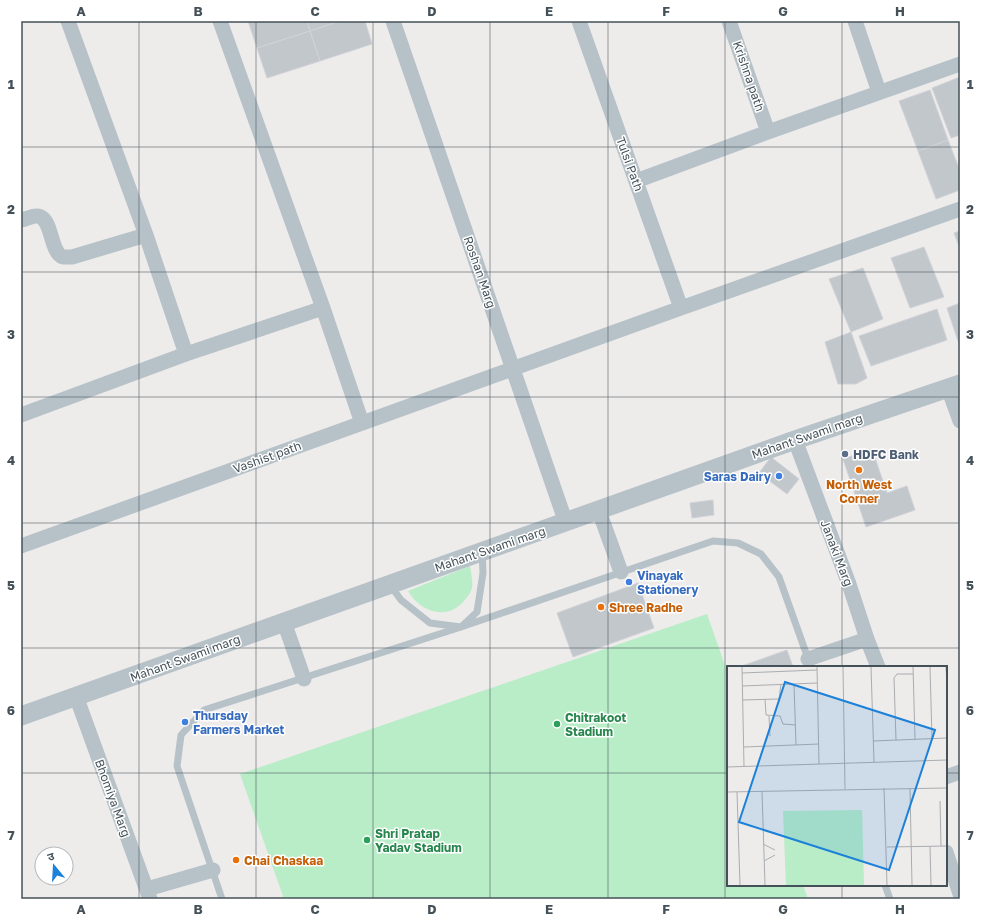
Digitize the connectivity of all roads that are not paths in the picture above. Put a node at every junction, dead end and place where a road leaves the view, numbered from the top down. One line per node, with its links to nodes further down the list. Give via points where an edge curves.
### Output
1 (68, 21): 13 (street)
2 (220, 21): 14 (street)
3 (393, 21): 17 (street, Roshan Marg)
4 (579, 21): 10 (street, Tulsi Path)
5 (729, 21): 9 (street, Krishna path)
6 (854, 21): 8 (street)
7 (960, 64): 8 (street)
8 (879, 92): 9 (street)
9 (768, 132): 10 (street)
10 (636, 181): 15 (street, Tulsi Path)
11 (960, 209): 15 (street, Vashist path)
12 (21, 220): 13 (street, via 42,217 57,252 62,257 72,257)
13 (146, 234): 16 (street)
14 (323, 308): 16 (street); 21 (street)
15 (681, 308): 17 (street, Vashist path)
16 (186, 354): 19 (street)
17 (514, 368): 21 (street, Vashist path); 24 (street, Roshan Marg)
18 (954, 386): 20 (street); 22 (street, Mahant Swami marg)
19 (21, 415)
20 (960, 421)
21 (362, 423): 25 (street, Vashist path)
22 (795, 440): 23 (street, Mahant Swami marg); 31 (street, Janaki Marg)
23 (599, 511): 24 (street, Mahant Swami marg); 27 (street)
24 (566, 523): 26 (street, Mahant Swami marg)
25 (21, 546)
26 (482, 551): 28 (street, Mahant Swami marg); 30 (lane, via 483,573 477,612)
27 (621, 572): 30 (lane); 32 (lane, via 713,541 738,543 761,554 779,577)
28 (390, 585): 29 (street, Mahant Swami marg); 30 (lane, via 401,600 430,623)
29 (284, 622): 34 (street); 35 (street, Mahant Swami marg)
30 (462, 627): 34 (lane)
31 (867, 639): 32 (street); 33 (street, Janaki Marg)
32 (810, 663)
33 (878, 666)
34 (304, 679): 40 (lane, via 204,710 181,735 177,766)
35 (76, 696): 36 (street, Mahant Swami marg); 42 (street, Bhomiya Marg)
36 (21, 716)
37 (960, 772): 38 (street)
38 (947, 777)
39 (947, 855): 43 (street)
40 (213, 870): 42 (street); 44 (lane)
41 (885, 886): 45 (lane)
42 (149, 894)
43 (960, 894)
44 (222, 899)
45 (890, 899)

